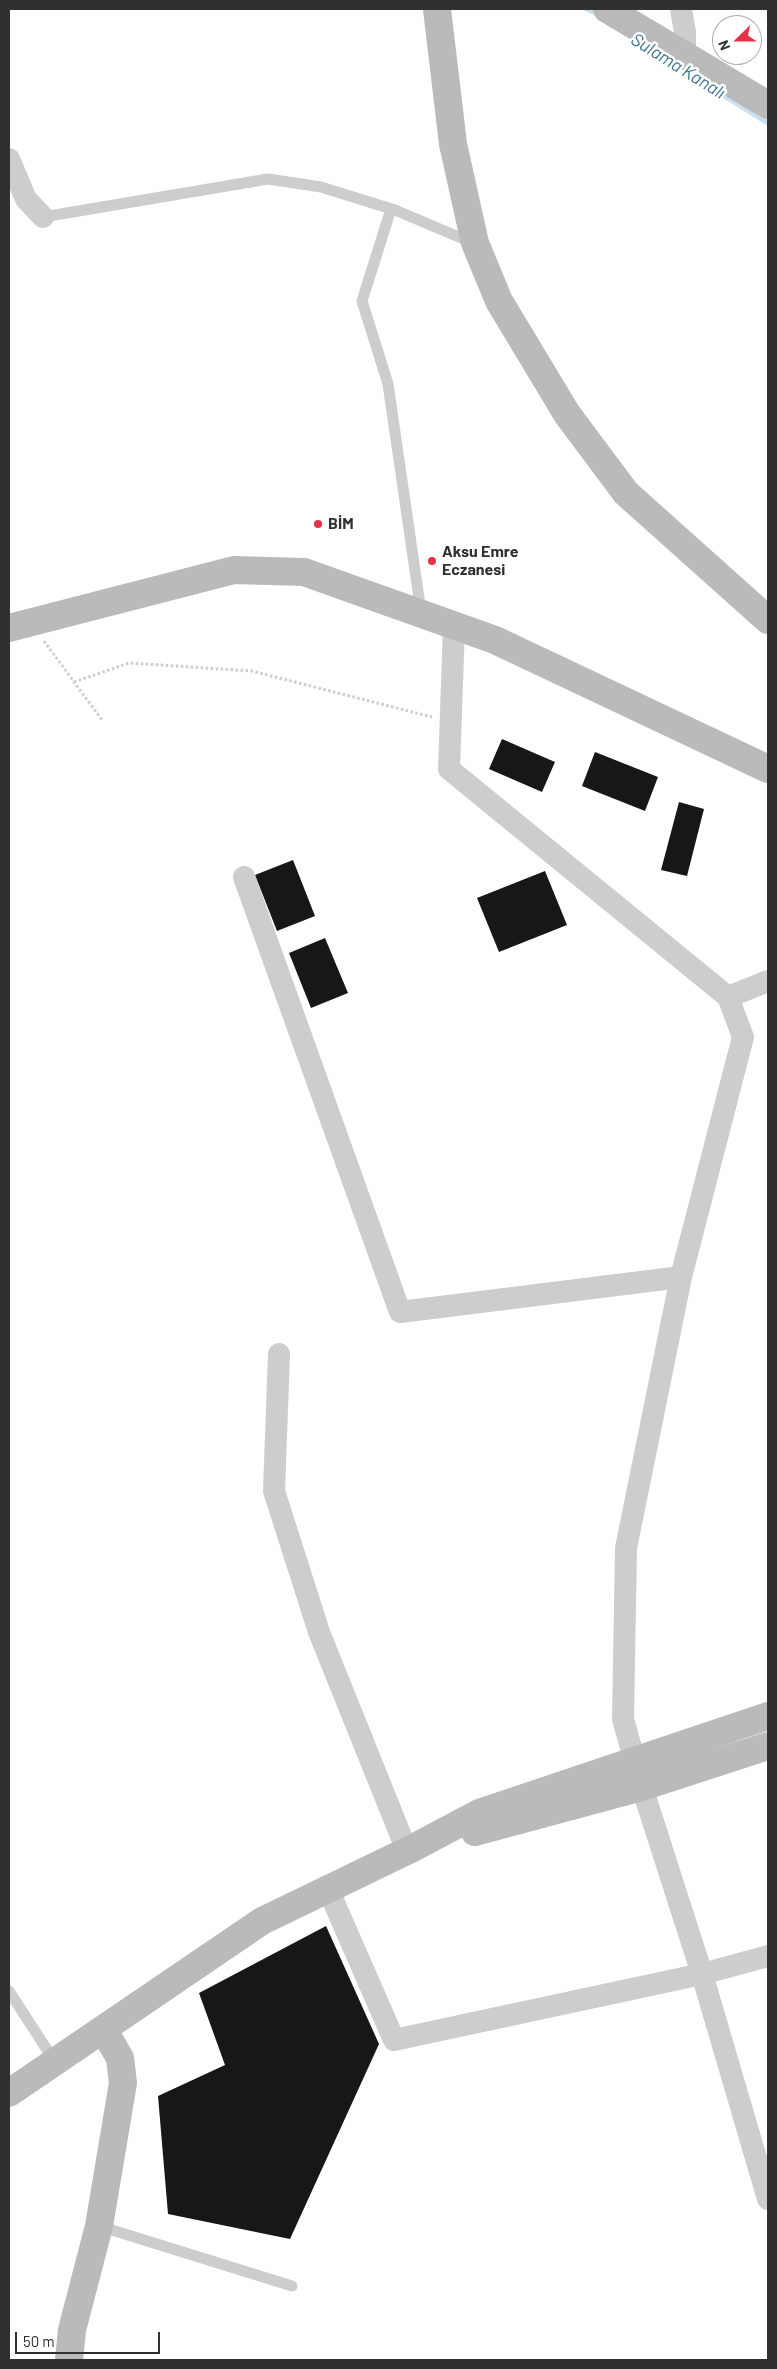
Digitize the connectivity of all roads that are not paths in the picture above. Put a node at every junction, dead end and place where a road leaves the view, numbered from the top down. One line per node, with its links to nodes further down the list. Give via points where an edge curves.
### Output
1 (437, 9): 9 (street, via 453,144)
2 (607, 9): 4 (street)
3 (681, 9): 4 (street)
4 (685, 55): 5 (street)
5 (768, 105)
6 (9, 159): 8 (street, via 26,200)
7 (391, 209): 8 (lane, via 321,186 268,178); 9 (lane); 10 (lane, via 362,301 388,384)
8 (43, 218)
9 (475, 243): 11 (street, via 499,301 567,414 626,493)
10 (421, 614): 12 (street, via 304,572 234,570); 13 (street)
11 (768, 620)
12 (19, 625)
13 (454, 626): 14 (street, via 495,640); 17 (street, via 449,769)
14 (768, 769)
15 (244, 877): 18 (street, via 400,1312)
16 (768, 980): 17 (street)
17 (728, 996): 18 (street, via 743,1037)
18 (681, 1277): 22 (street, via 626,1548 623,1718)
19 (279, 1354): 24 (street, via 274,1492 319,1632)
20 (768, 1716): 22 (street)
21 (768, 1746): 23 (street)
22 (634, 1760): 23 (street); 24 (street, via 479,1813)
23 (642, 1787): 24 (street); 27 (street)
24 (410, 1850): 25 (street)
25 (328, 1889): 27 (street, via 394,2040); 29 (street, via 262,1921)
26 (768, 1956): 27 (street)
27 (702, 1974): 32 (street)
28 (9, 1991): 30 (lane)
29 (103, 2029): 30 (street); 34 (street, via 120,2058 123,2083)
30 (55, 2062): 31 (street)
31 (9, 2093)
32 (760, 2142): 33 (street)
33 (768, 2199)
34 (99, 2226): 35 (lane); 36 (street, via 72,2330)
35 (292, 2286)
36 (69, 2360)

